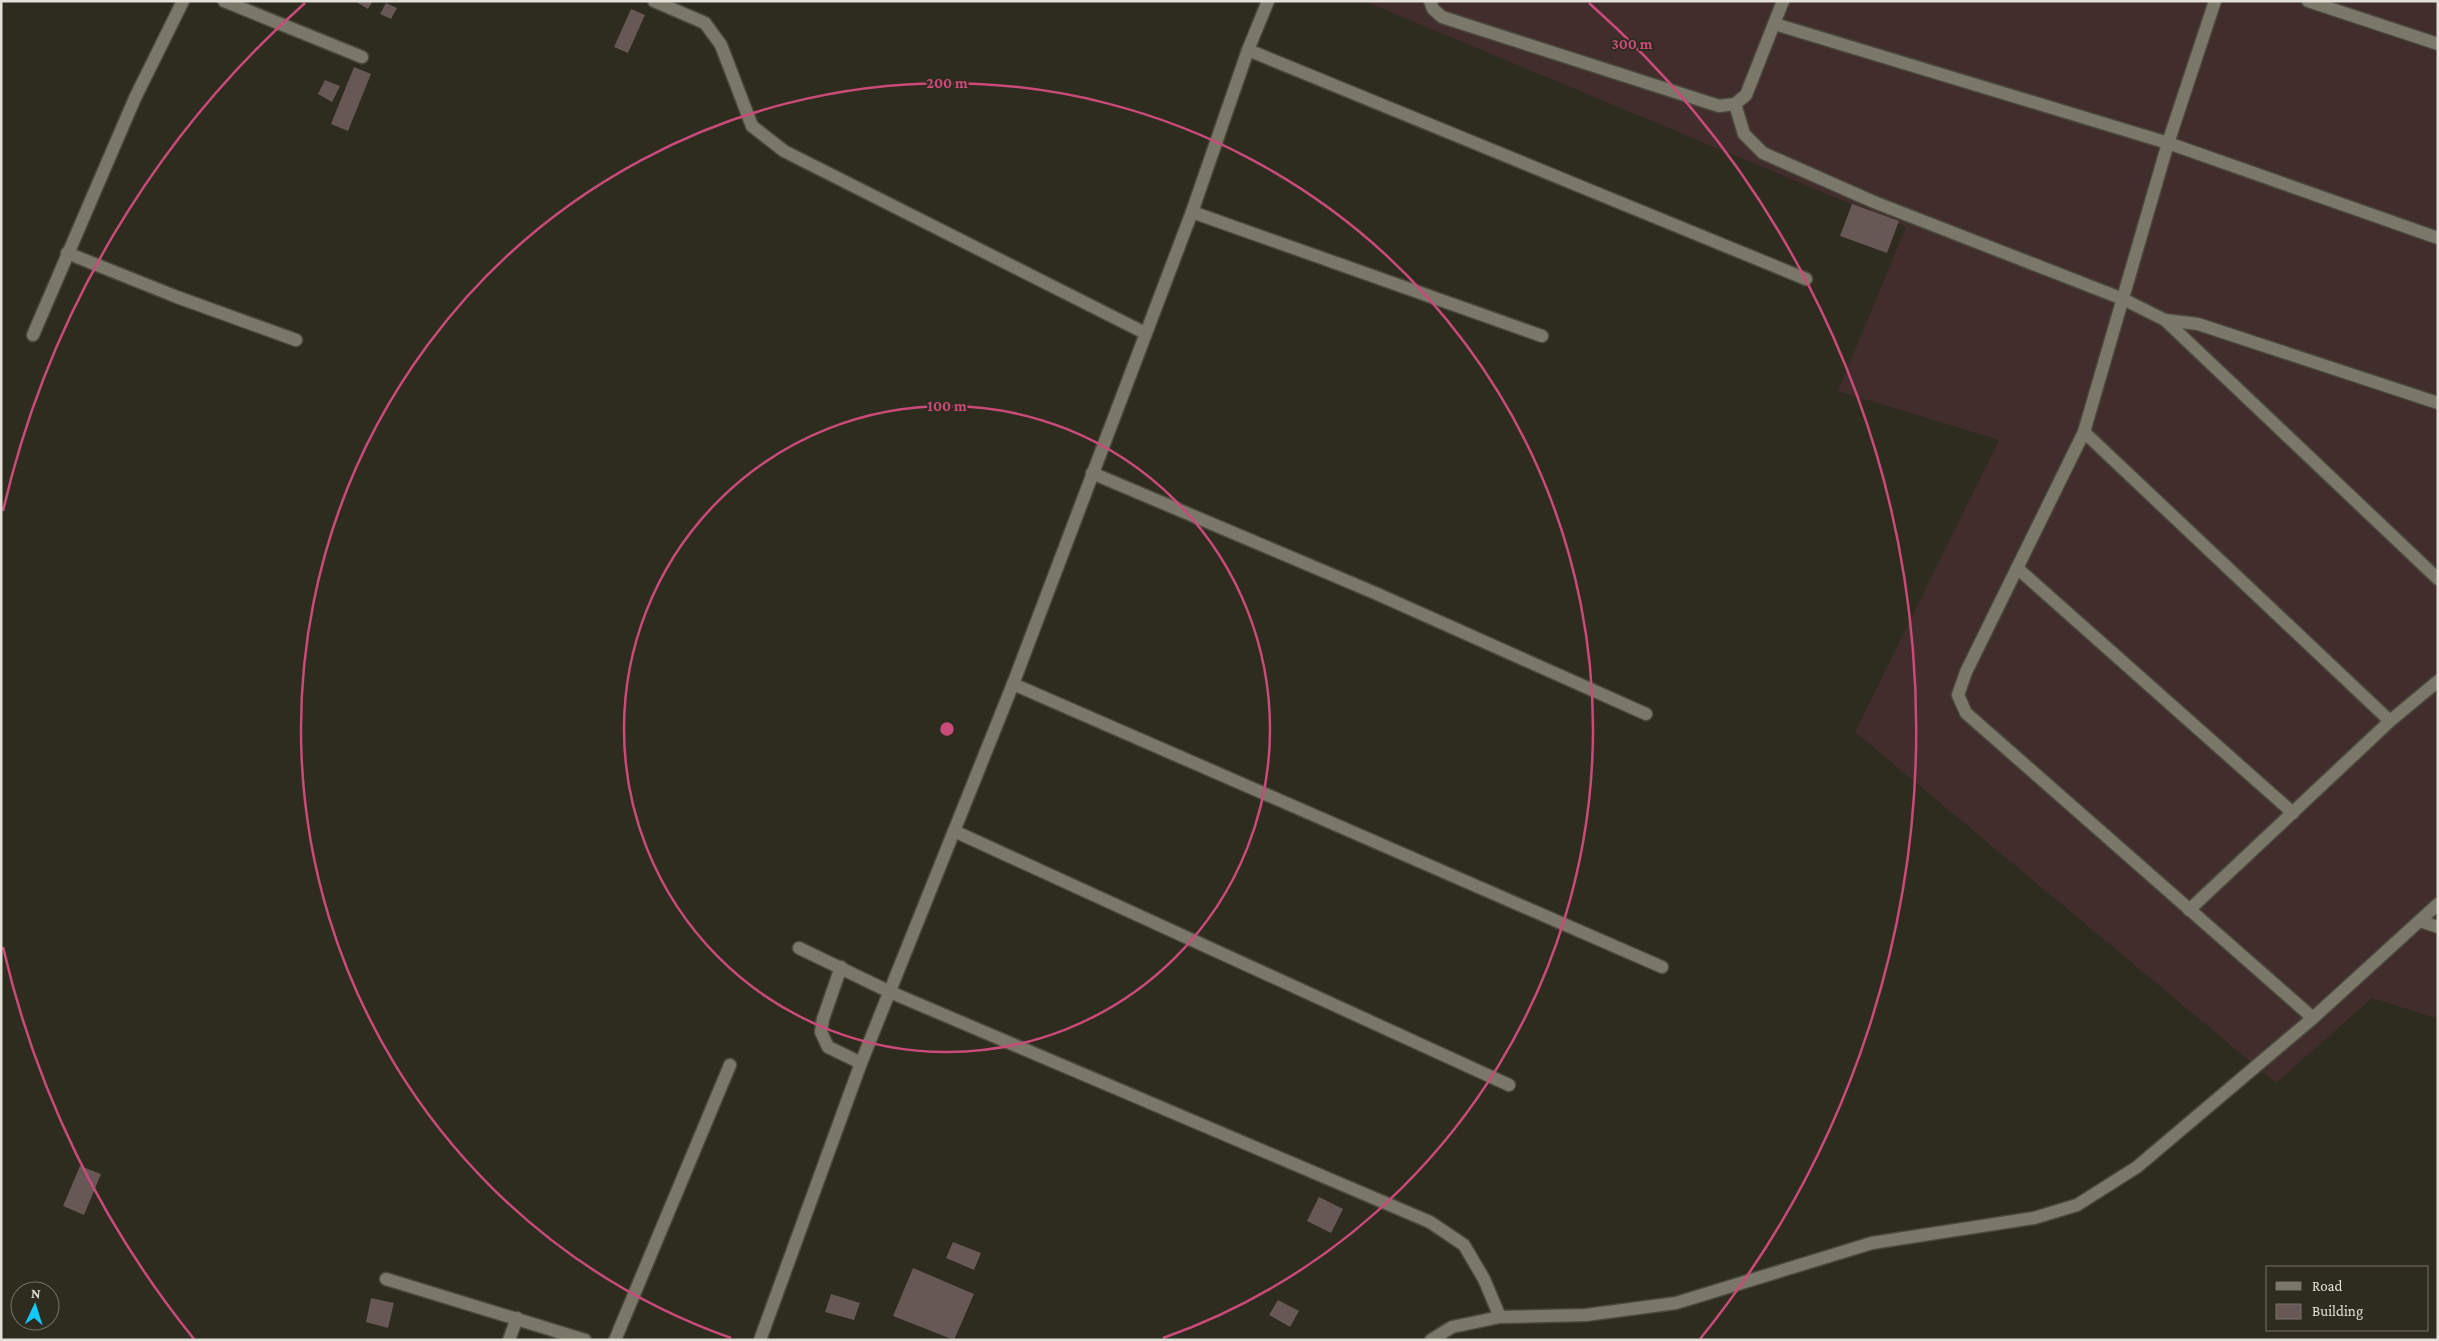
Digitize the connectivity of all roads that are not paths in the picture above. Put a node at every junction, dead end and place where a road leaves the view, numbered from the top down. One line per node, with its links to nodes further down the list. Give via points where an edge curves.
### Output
1 (183, 1): 17 (street, via 135,98)
2 (224, 1): 12 (street)
3 (654, 1): 21 (street, via 705,23 721,44 752,126 784,151)
4 (1268, 1): 11 (street)
5 (1430, 1): 13 (street, via 1442,17 1719,106)
6 (1783, 1): 9 (street)
7 (2215, 1): 14 (street)
8 (2308, 1): 10 (street)
9 (1775, 24): 13 (street, via 1746,95); 14 (street)
10 (2438, 44)
11 (1248, 50): 15 (street); 18 (street)
12 (362, 57)
13 (1734, 104): 19 (street, via 1744,134 1763,152 1874,202)
14 (2168, 143): 16 (street); 19 (street)
15 (1192, 212): 21 (street); 23 (street)
16 (2438, 238)
17 (67, 254): 22 (street); 24 (street)
18 (1806, 279)
19 (2122, 299): 20 (street); 26 (street)
20 (2165, 320): 25 (street, via 2198,324); 29 (street)
21 (1145, 333): 27 (street)
22 (33, 335)
23 (1542, 336)
24 (296, 340)
25 (2438, 403)
26 (2084, 432): 28 (street); 33 (street)
27 (1092, 473): 31 (street); 32 (street, via 1375,593)
28 (2016, 568): 34 (street); 37 (street, via 1958,695 1966,713)
29 (2438, 579)
30 (2438, 681): 33 (street)
31 (1013, 684): 35 (street); 41 (street)
32 (1646, 714)
33 (2390, 721): 34 (street)
34 (2292, 813): 37 (street)
35 (954, 831): 43 (street); 47 (street)
36 (2438, 904): 38 (street)
37 (2190, 910): 44 (street)
38 (2420, 921): 39 (street); 44 (street)
39 (2438, 927)
40 (799, 948): 42 (street)
41 (1662, 967)
42 (841, 968): 43 (street); 45 (street, via 821,1032 828,1048)
43 (890, 992): 45 (street); 49 (street, via 1430,1222 1464,1245 1484,1279)
44 (2313, 1018): 49 (street, via 2138,1167 2077,1205 2034,1218 1872,1243 1676,1303 1586,1315)
45 (861, 1064): 54 (street)
46 (730, 1065): 53 (street)
47 (1509, 1085)
48 (386, 1279): 50 (street)
49 (1500, 1317): 55 (street, via 1452,1328)
50 (517, 1318): 51 (street); 52 (street)
51 (509, 1340)
52 (585, 1340)
53 (615, 1340)
54 (760, 1340)
55 (1432, 1340)

